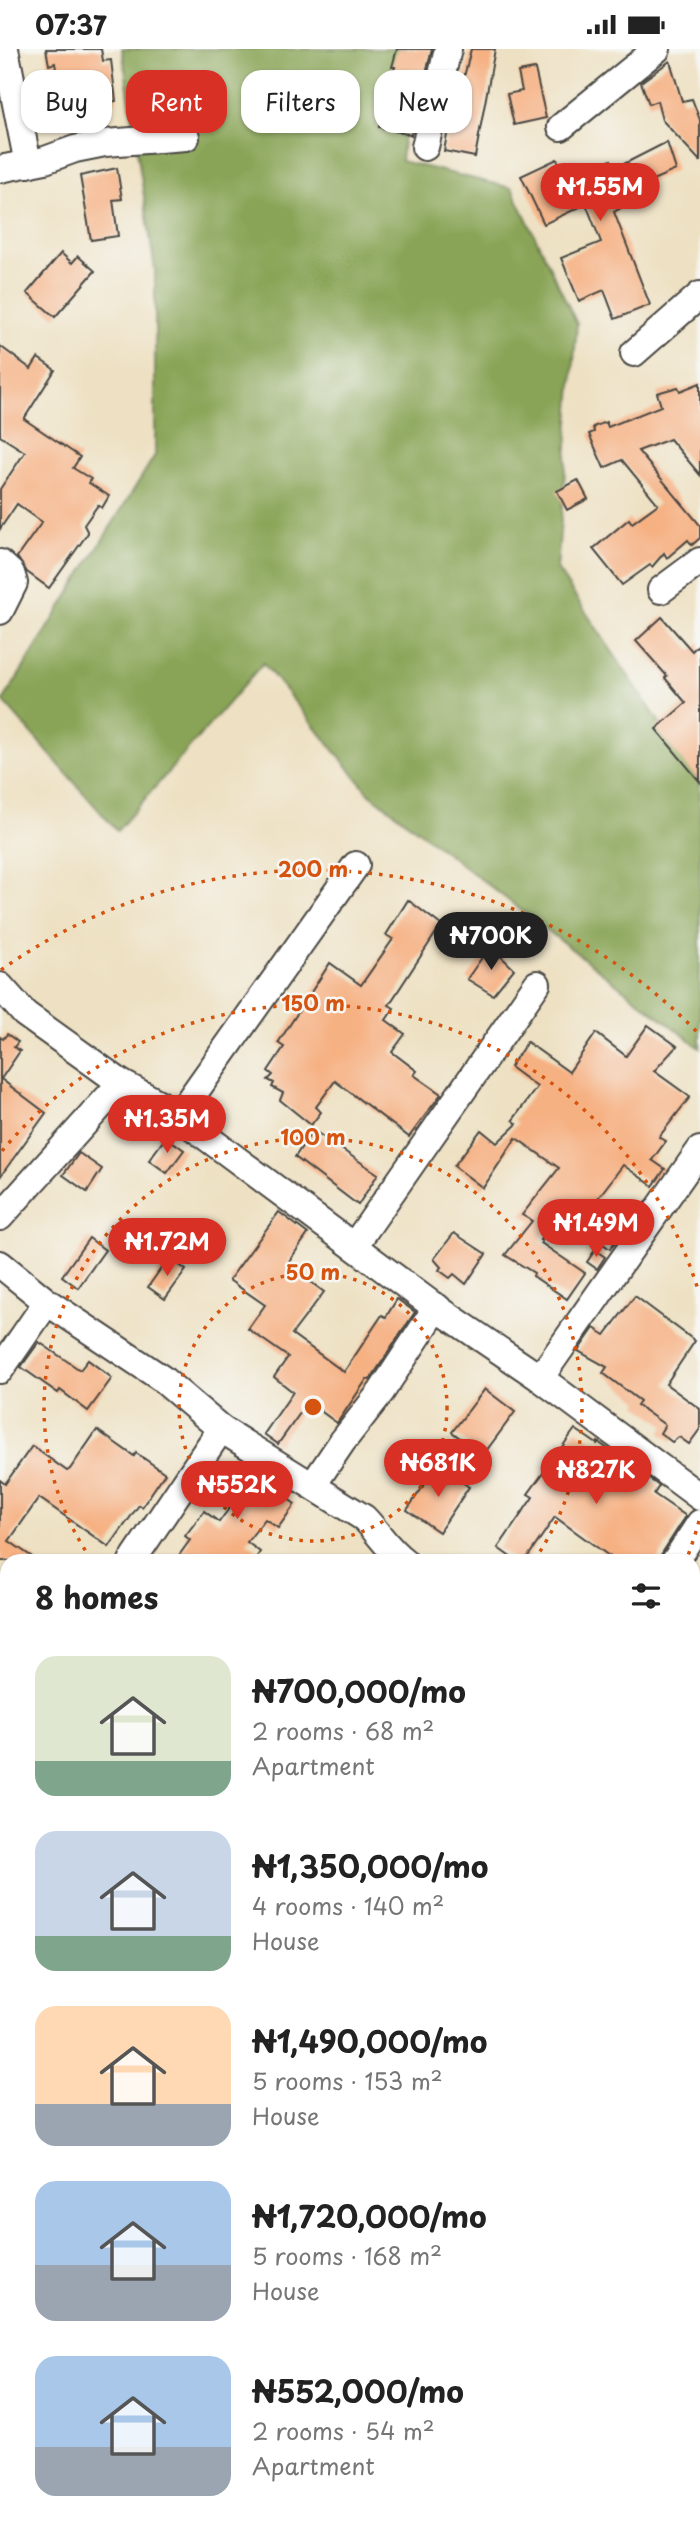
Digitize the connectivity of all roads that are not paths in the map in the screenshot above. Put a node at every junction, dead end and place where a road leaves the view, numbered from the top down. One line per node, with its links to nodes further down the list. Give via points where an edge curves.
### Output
1 (5, 49): 7 (street)
2 (448, 49): 6 (street)
3 (657, 49): 4 (street)
4 (561, 127)
5 (186, 137): 7 (street, via 105,143)
6 (425, 148)
7 (28, 164): 8 (street)
8 (0, 169)
9 (700, 295): 10 (street)
10 (634, 353)
11 (700, 561): 13 (street)
12 (0, 563): 14 (street, via 14,583)
13 (661, 590)
14 (0, 611)
15 (356, 865): 19 (street)
16 (537, 984): 22 (street)
17 (0, 986): 18 (street, via 25,1014)
18 (121, 1083): 19 (street); 21 (street)
19 (178, 1117): 22 (street)
20 (700, 1150): 27 (street)
21 (0, 1217)
22 (354, 1246): 25 (street)
23 (0, 1264): 24 (street)
24 (47, 1302): 26 (street); 28 (street, via 161,1377)
25 (437, 1307): 27 (street); 29 (street)
26 (0, 1370)
27 (540, 1378): 30 (street)
28 (221, 1429): 29 (street); 32 (street)
29 (313, 1485): 33 (street, via 364,1518)
30 (700, 1497)
31 (700, 1523): 34 (street)
32 (137, 1554)
33 (397, 1554)
34 (680, 1554)

